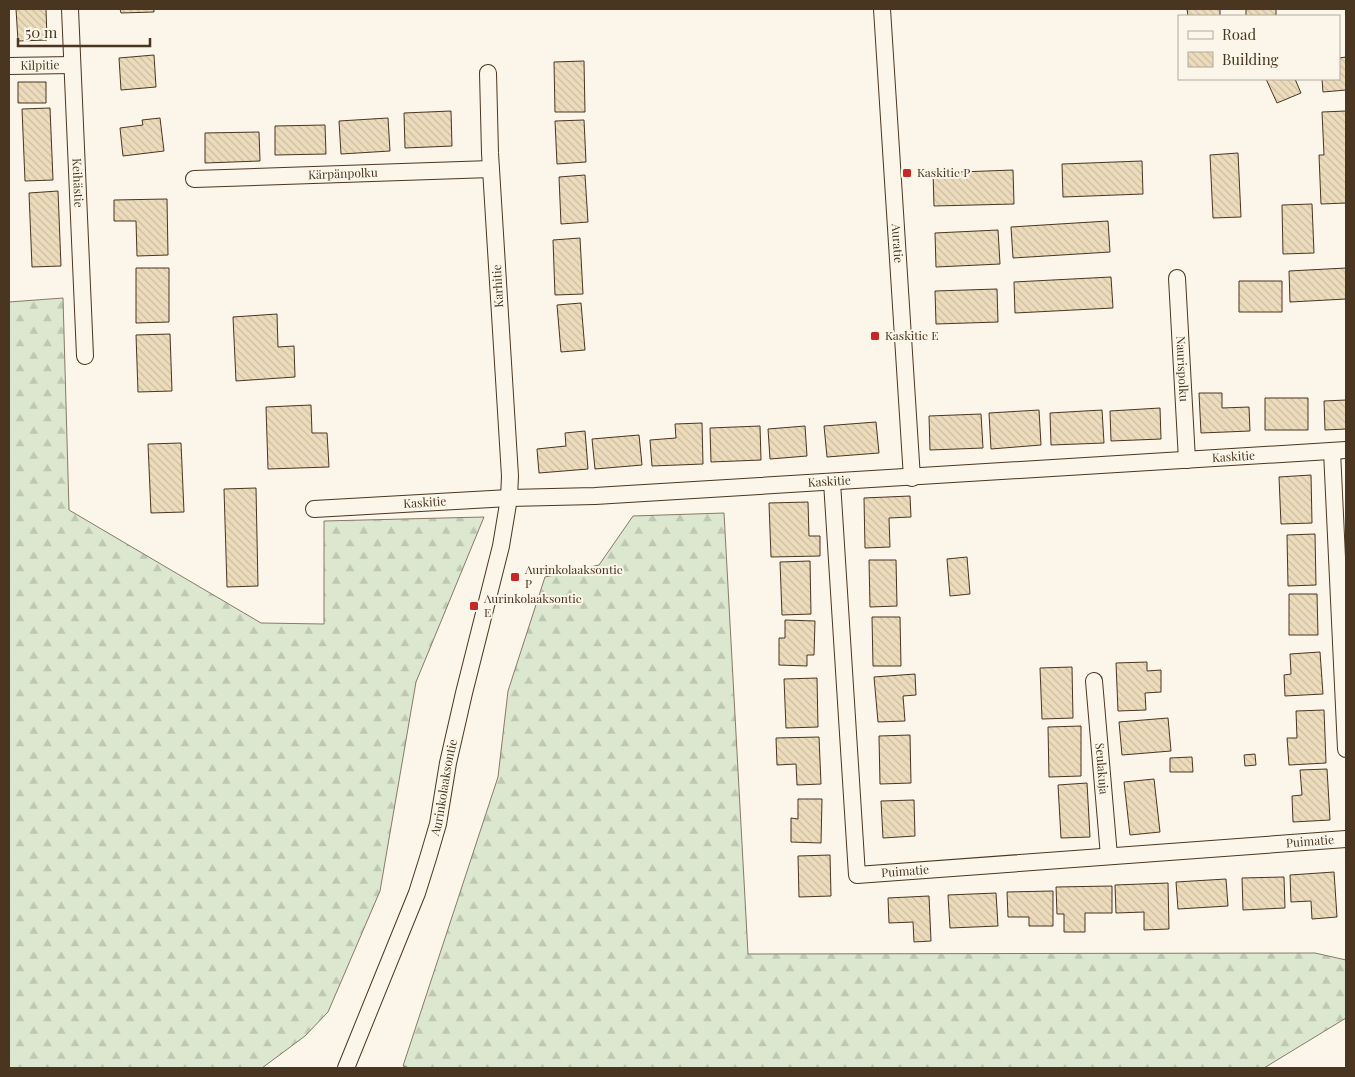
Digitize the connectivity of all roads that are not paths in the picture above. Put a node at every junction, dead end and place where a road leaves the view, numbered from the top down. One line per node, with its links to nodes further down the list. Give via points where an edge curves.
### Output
1 (70, 9): 3 (street, Keihästie)
2 (882, 9): 12 (street, Auratie)
3 (72, 65): 4 (street, Kilpitie); 9 (street, Keihästie)
4 (9, 66)
5 (488, 73): 6 (street, Karhitie)
6 (491, 169): 7 (street, Kärpänpolku); 14 (street, Karhitie)
7 (194, 179)
8 (1177, 278): 11 (street, Naurispolku)
9 (85, 356)
10 (1339, 451): 11 (street, Kaskitie); 17 (street)
11 (1187, 460): 12 (street, Kaskitie)
12 (912, 478): 13 (street, Kaskitie)
13 (832, 482): 14 (street, Kaskitie); 19 (street, Puimatie, via 857,875)
14 (509, 498): 15 (street, Kaskitie); 20 (street, Aurinkolaaksontie, via 438,824 417,893)
15 (314, 509)
16 (1094, 681): 19 (street, Seulakuja)
17 (1346, 748)
18 (1346, 839): 19 (street, Puimatie)
19 (1109, 856)
20 (346, 1068)

